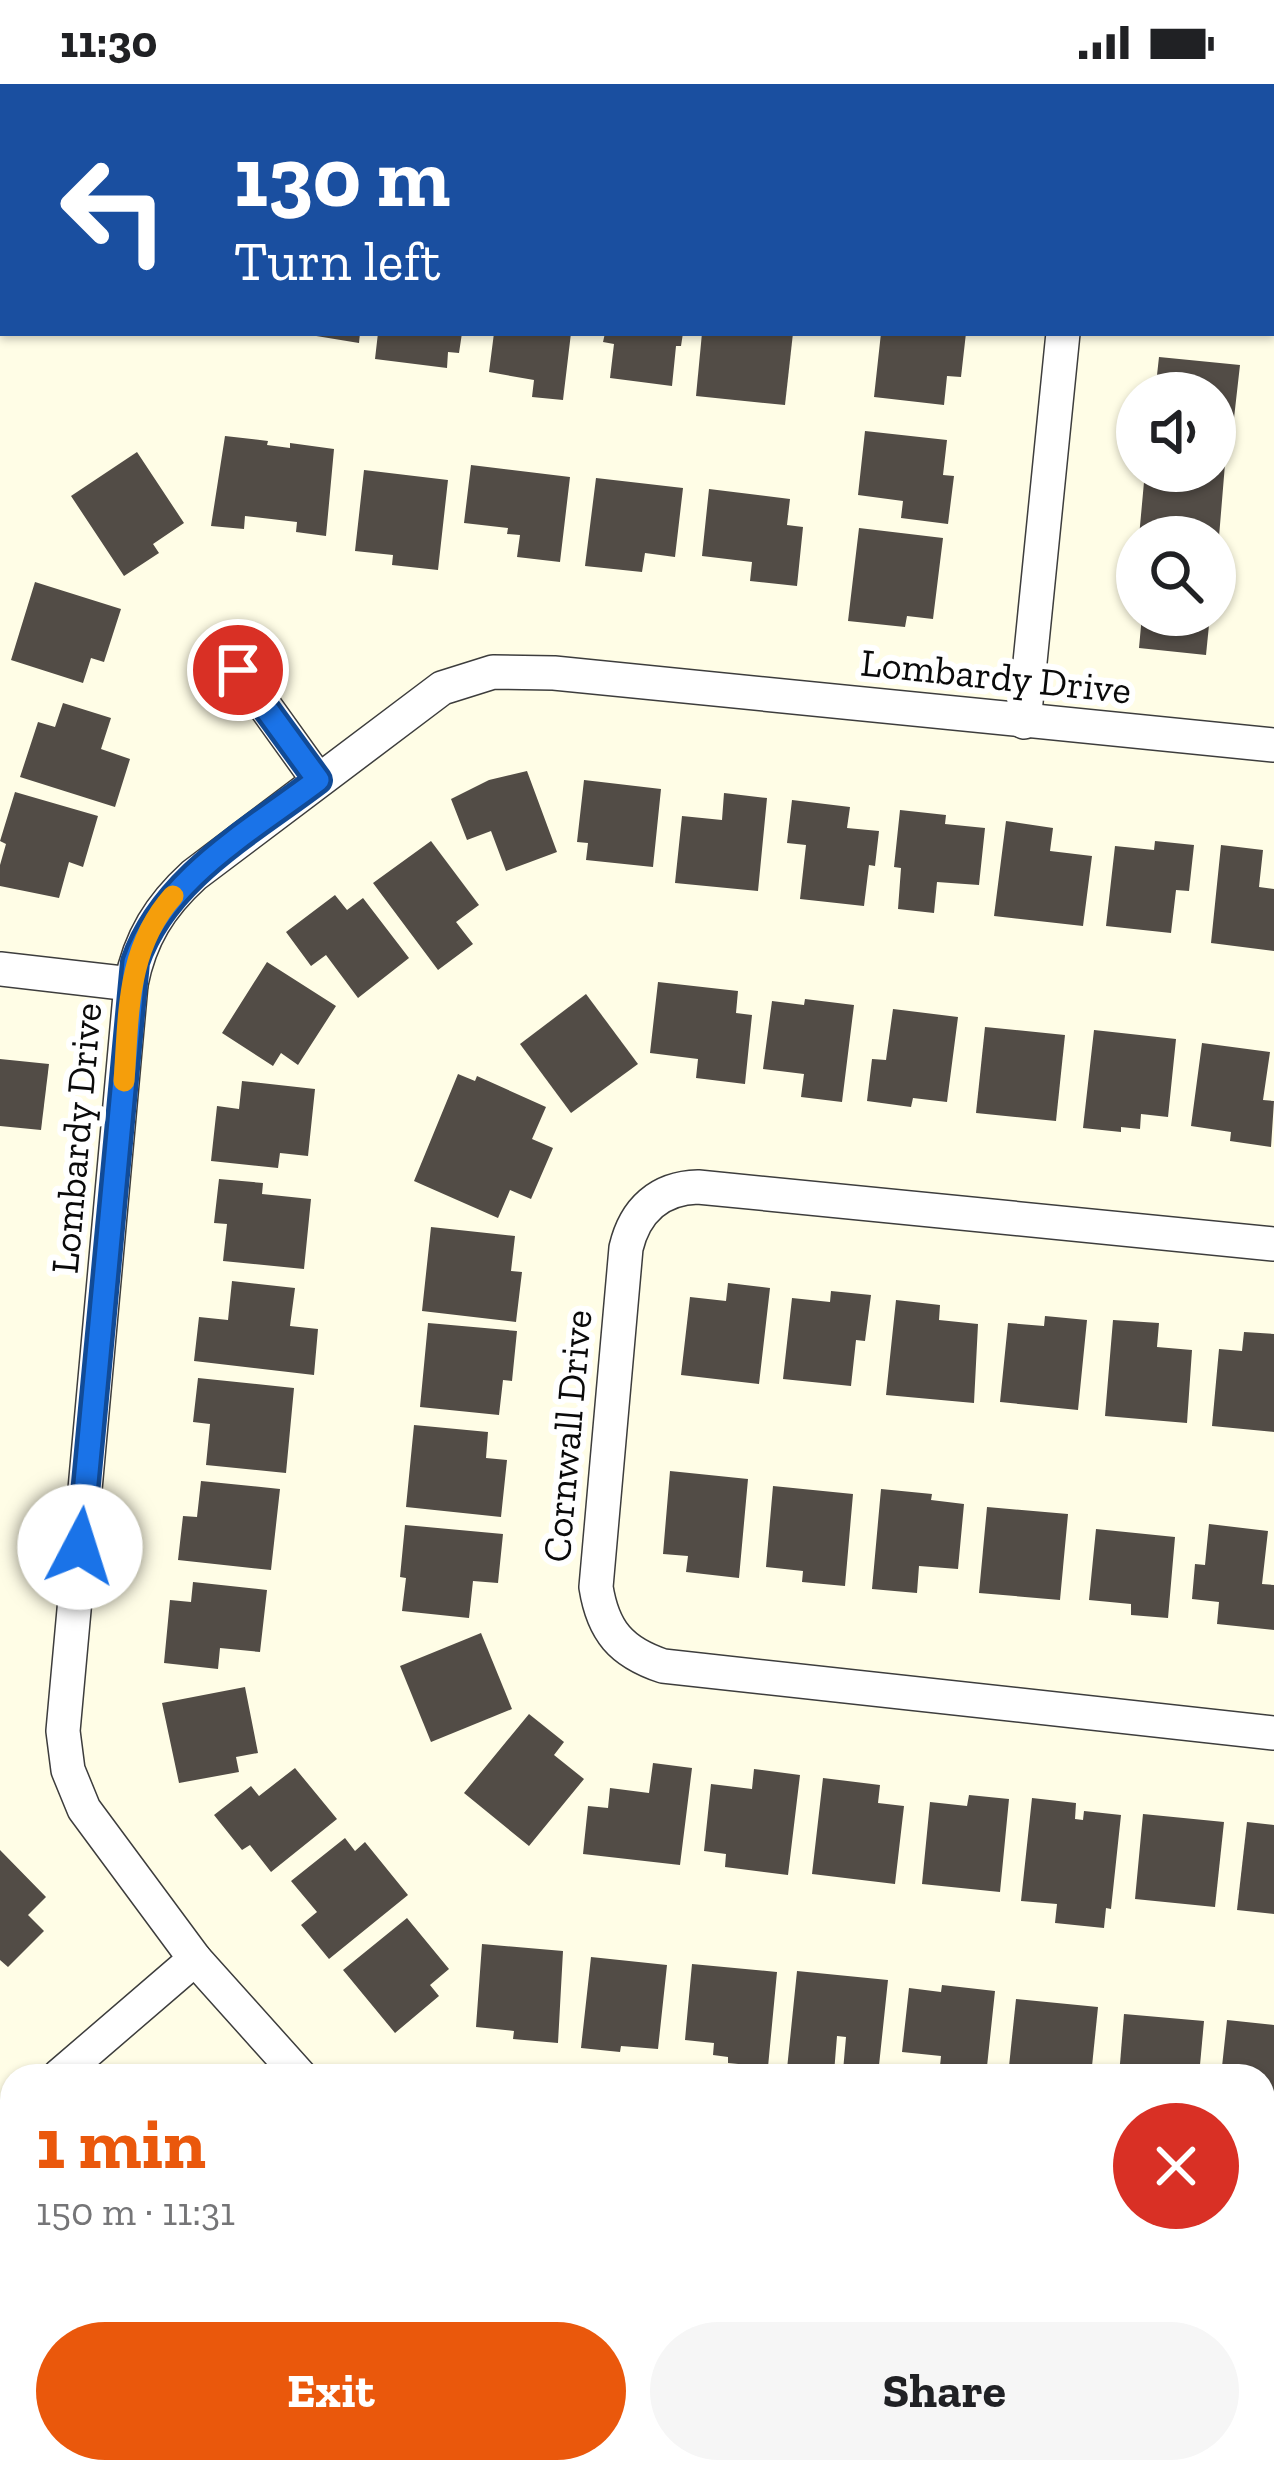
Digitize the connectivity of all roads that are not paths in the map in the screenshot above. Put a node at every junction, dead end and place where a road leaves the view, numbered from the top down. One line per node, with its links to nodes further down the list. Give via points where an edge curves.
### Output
1 (1063, 336): 3 (street)
2 (238, 670): 5 (street)
3 (1024, 722): 4 (street, Lombardy Drive); 5 (street, Lombardy Drive, via 493,672 442,688)
4 (1274, 746)
5 (318, 780): 7 (street, Lombardy Drive, via 172,896 146,933)
6 (0, 969): 7 (street)
7 (131, 984): 10 (street, Lombardy Drive, via 63,1731 85,1809)
8 (1274, 1244): 9 (street, Cornwall Drive, via 698,1186 663,1194 638,1216 626,1248 596,1587 614,1637 663,1666)
9 (1274, 1733)
10 (195, 1959): 11 (street); 12 (street, Lombardy Drive)
11 (73, 2064)
12 (289, 2064)

